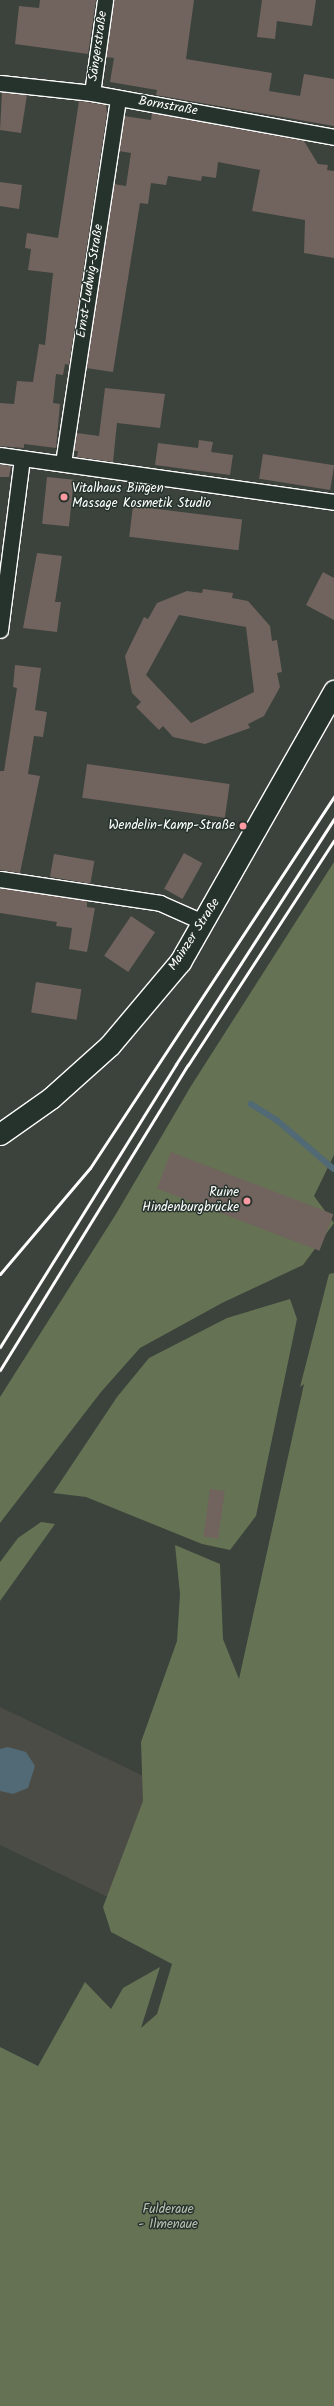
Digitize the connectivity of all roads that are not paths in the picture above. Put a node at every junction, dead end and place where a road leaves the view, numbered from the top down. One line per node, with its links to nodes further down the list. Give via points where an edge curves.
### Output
1 (105, 0): 3 (street, Sängerstraße)
2 (0, 83): 3 (street, Bornstraße)
3 (92, 93): 4 (street, Bornstraße)
4 (118, 98): 5 (street, Bornstraße); 8 (street, Ernst-Ludwig-Straße)
5 (334, 137)
6 (0, 455): 7 (street)
7 (22, 458): 8 (street); 10 (street)
8 (63, 463): 9 (street)
9 (334, 502)
10 (0, 630)
11 (334, 691): 13 (main road, Mainzer Straße)
12 (0, 879): 13 (street, via 160,903)
13 (205, 923): 14 (main road, Mainzer Straße, via 180,962 110,1045 51,1098)
14 (0, 1134)

